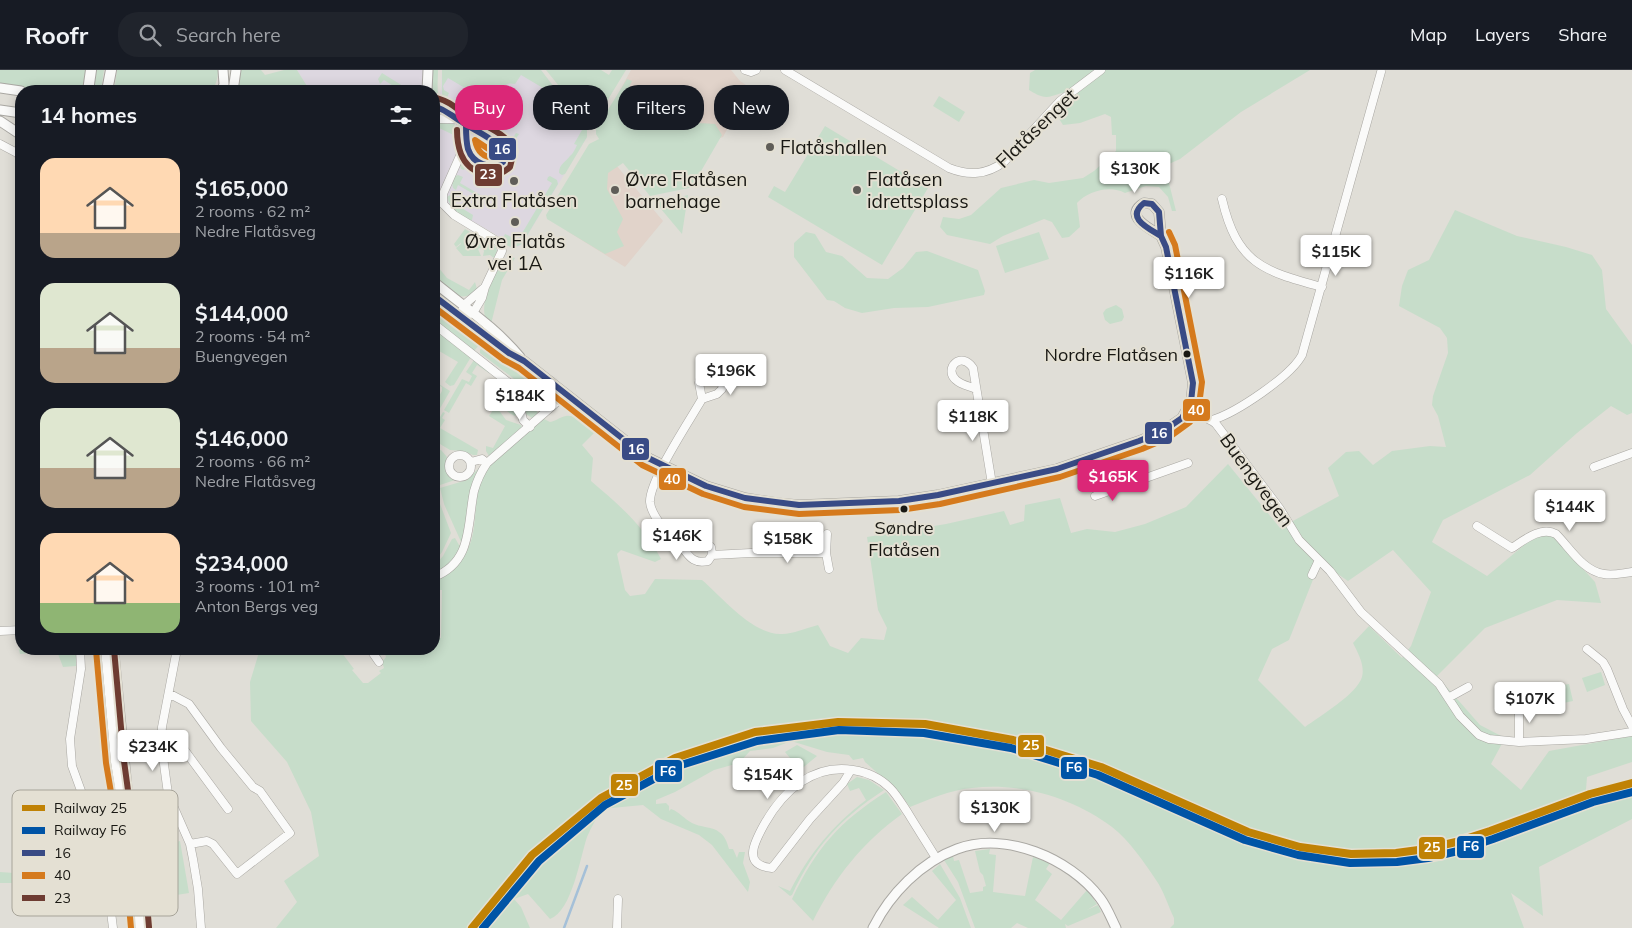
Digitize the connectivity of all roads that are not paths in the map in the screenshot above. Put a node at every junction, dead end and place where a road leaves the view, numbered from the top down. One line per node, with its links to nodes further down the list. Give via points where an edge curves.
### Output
1 (91, 70): 11 (main road)
2 (111, 70): 12 (main road)
3 (236, 70): 14 (street)
4 (428, 70): 15 (street)
5 (745, 70): 6 (street)
6 (756, 70)
7 (785, 70): 8 (street, Flatåsenget, via 949,168 974,174 994,169 1004,162 1060,101)
8 (1101, 70)
9 (1381, 72): 35 (street)
10 (223, 73): 13 (street)
11 (89, 85)
12 (108, 85)
13 (218, 85)
14 (234, 85)
15 (428, 85)
16 (0, 88): 17 (street)
17 (15, 91)
18 (440, 108): 21 (street)
19 (0, 110): 20 (street)
20 (15, 112)
21 (455, 118)
22 (440, 119): 23 (street)
23 (455, 119)
24 (0, 121): 25 (street)
25 (15, 129)
26 (466, 130): 28 (street)
27 (474, 130): 28 (street, via 501,147 505,152 503,162 493,167 474,160)
28 (467, 140): 34 (street, via 443,194 443,204 454,215 500,242 501,257)
29 (0, 144): 30 (street)
30 (15, 152)
31 (1222, 198): 35 (street, via 1234,236 1250,256 1270,271)
32 (1161, 236): 45 (street, via 1192,371 1193,394)
33 (440, 287): 37 (street)
34 (485, 287): 37 (street); 38 (street)
35 (1322, 287): 46 (street, via 1302,354 1293,369 1232,412)
36 (440, 300): 39 (street)
37 (464, 306): 38 (street); 39 (street)
38 (474, 313): 39 (street); 40 (street)
39 (462, 317): 40 (street)
40 (478, 324): 43 (street, via 512,347 524,361)
41 (440, 329): 47 (street, via 510,383 516,392 523,420)
42 (976, 388): 55 (street)
43 (566, 394): 47 (street); 53 (street, via 646,457)
44 (702, 399): 53 (street)
45 (1187, 411): 46 (street, Buengvegen); 48 (street, via 1163,431)
46 (1212, 420): 63 (street, Buengvegen, via 1280,509 1299,540)
47 (530, 426): 51 (street)
48 (1112, 450): 55 (street, via 1057,469); 56 (street)
49 (1632, 453): 54 (street)
50 (471, 462): 51 (street, via 482,459)
51 (487, 463): 66 (street, via 474,492 464,548 458,560)
52 (1188, 463): 56 (street)
53 (663, 466): 55 (street, via 706,486 745,498 785,504 899,502); 60 (street, via 651,491 650,503 670,536)
54 (1594, 466)
55 (992, 484)
56 (1124, 486): 57 (street)
57 (1095, 496)
58 (1477, 526): 65 (street, via 1512,548 1540,532 1551,531 1584,565 1596,572 1605,575)
59 (827, 534): 61 (street)
60 (681, 546): 62 (street, via 704,541 711,547); 62 (street, via 696,562 708,561)
61 (826, 553): 62 (street); 64 (street)
62 (712, 555)
63 (1319, 560): 67 (street); 79 (street, Buengvegen, via 1361,612 1428,673)
64 (829, 569)
65 (1632, 572)
66 (440, 574)
67 (1312, 575)
68 (15, 630): 69 (street)
69 (0, 631)
70 (1587, 649): 81 (street, via 1607,668)
71 (80, 655): 86 (street, via 70,739 72,766)
72 (106, 655): 87 (street)
73 (114, 655): 88 (main road)
74 (176, 655): 78 (street)
75 (374, 655): 76 (street)
76 (379, 662)
77 (1468, 687): 79 (street)
78 (170, 694): 83 (street); 92 (street, via 189,704 290,833 237,874 213,844 206,841)
79 (1448, 698): 84 (street, Buengvegen, via 1479,735)
80 (1519, 706): 84 (street)
81 (1632, 726)
82 (1632, 732): 84 (street, Buengvegen, via 1586,739)
83 (161, 742): 89 (street); 90 (street, via 180,744)
84 (1519, 742)
85 (851, 770): 85 (street, via 835,768 821,771 807,777 792,790 758,835 752,852 756,862 763,868 772,868); 93 (street, via 868,774 890,788)
86 (81, 790)
87 (119, 790)
88 (127, 790)
89 (167, 790)
90 (228, 809)
91 (178, 817): 92 (street)
92 (190, 844): 95 (street)
93 (936, 858): 97 (street, via 897,893); 98 (street, via 959,848 998,844 1052,858 1080,877 1100,898)
94 (618, 899): 96 (street)
95 (201, 928)
96 (617, 928)
97 (873, 928)
98 (1116, 928)

